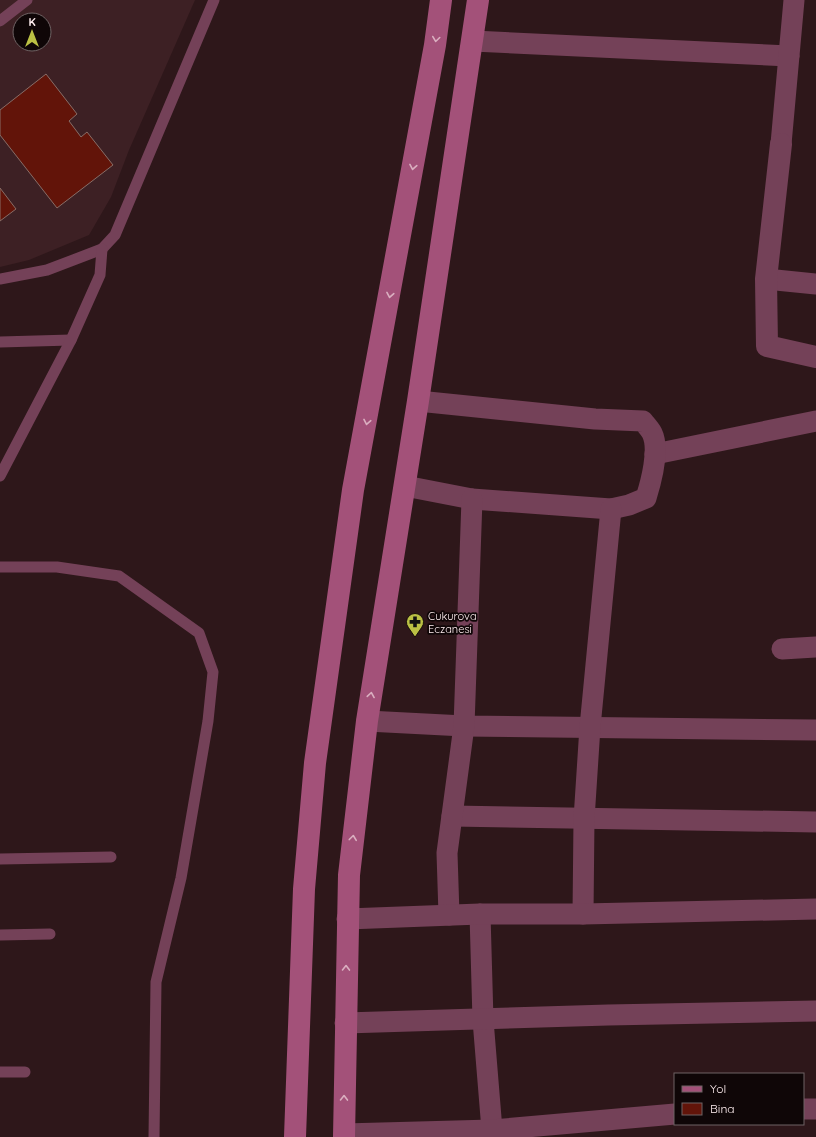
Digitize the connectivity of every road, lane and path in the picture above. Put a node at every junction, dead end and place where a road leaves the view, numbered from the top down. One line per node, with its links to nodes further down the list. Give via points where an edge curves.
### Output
1 (27, 0): 6 (lane)
2 (214, 0): 10 (lane, via 115,235)
3 (441, 0): 54 (main road, one-way to 54, via 435,45 353,490 315,763 304,889)
4 (478, 0): 7 (main road)
5 (794, 0): 8 (street)
6 (0, 21)
7 (473, 41): 8 (street); 17 (main road)
8 (789, 56): 9 (street)
9 (781, 144): 12 (street)
10 (102, 249): 11 (lane, via 47,270); 14 (lane, via 100,275)
11 (0, 279)
12 (766, 279): 13 (street); 16 (street, via 767,346)
13 (816, 284)
14 (71, 340): 15 (lane); 20 (lane)
15 (0, 342)
16 (816, 357)
17 (418, 401): 19 (street, via 595,419 643,421 653,434); 21 (main road)
18 (816, 421): 19 (street)
19 (655, 454): 23 (street, via 653,476 646,498)
20 (0, 476)
21 (405, 486): 22 (street); 27 (main road, one-way to 21)
22 (472, 499): 23 (street); 28 (street)
23 (610, 509): 29 (street)
24 (0, 567): 53 (lane, via 57,567 119,576 199,633 213,672 208,721 180,878 156,982)
25 (816, 647): 26 (street)
26 (782, 649)
27 (367, 721): 28 (street); 40 (main road, one-way to 27, via 349,875)
28 (464, 726): 29 (street); 31 (street)
29 (590, 727): 30 (street); 32 (street)
30 (816, 730)
31 (452, 816): 32 (street); 39 (street, via 447,853)
32 (584, 819): 33 (street); 38 (street)
33 (816, 822)
34 (111, 857): 35 (lane)
35 (0, 859)
36 (816, 909): 38 (street)
37 (480, 914): 38 (street); 39 (street); 44 (street)
38 (583, 914)
39 (449, 915): 40 (street)
40 (347, 920): 45 (main road, one-way to 40)
41 (50, 934): 42 (lane)
42 (0, 935)
43 (816, 1011): 44 (street)
44 (483, 1020): 45 (street); 51 (street)
45 (345, 1023): 52 (main road, one-way to 45)
46 (0, 1072): 47 (lane)
47 (25, 1072)
48 (816, 1108): 49 (street)
49 (804, 1109)
50 (674, 1114): 51 (street)
51 (492, 1130): 52 (street)
52 (344, 1136)
53 (154, 1137)
54 (295, 1137)

